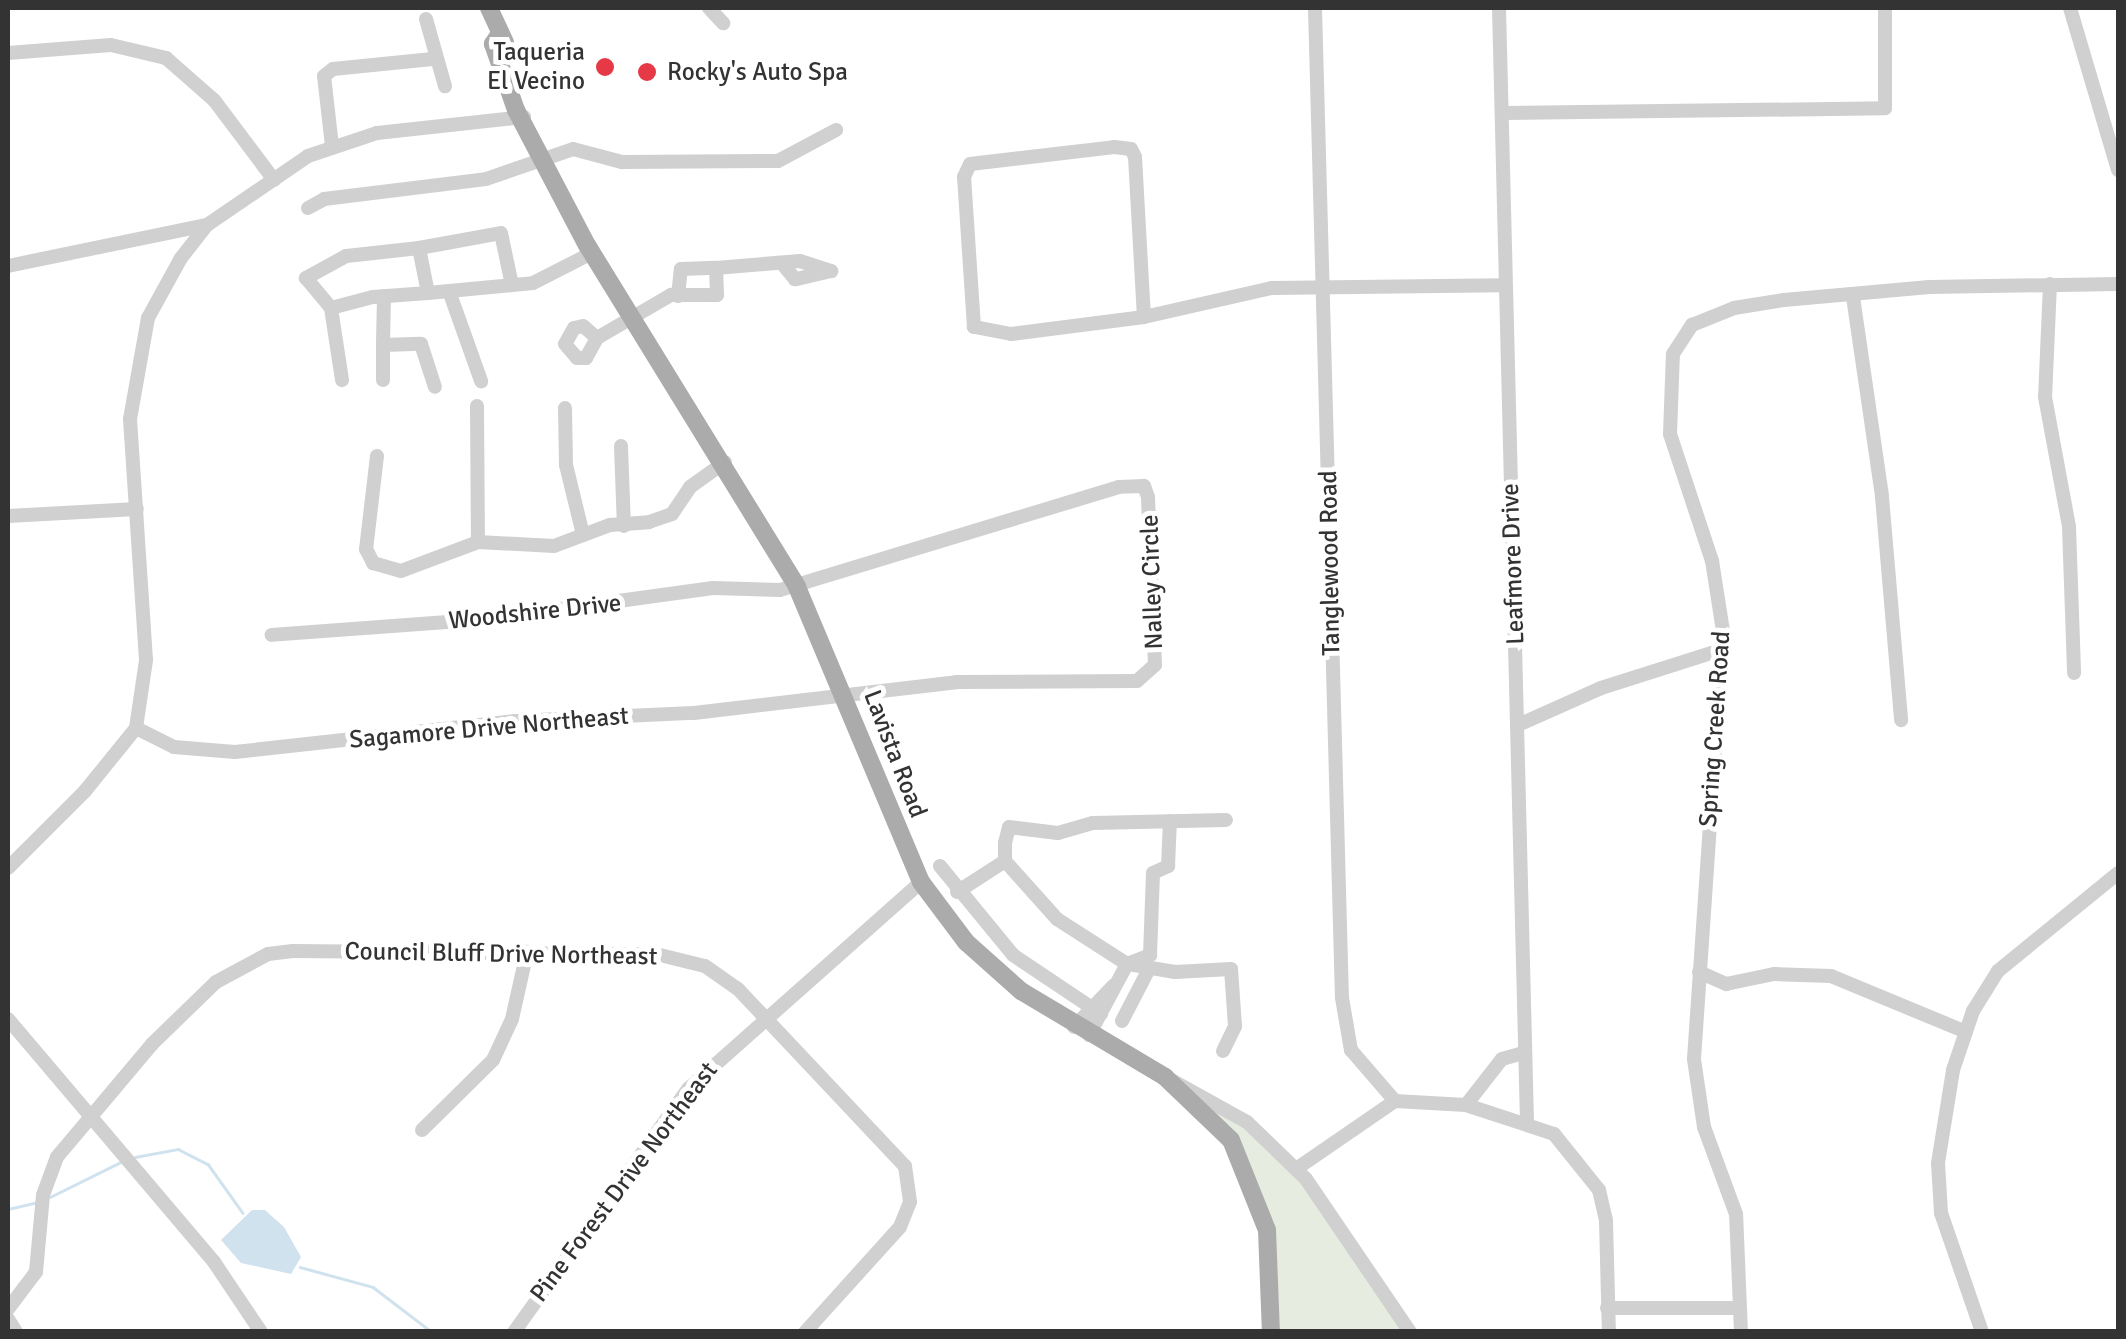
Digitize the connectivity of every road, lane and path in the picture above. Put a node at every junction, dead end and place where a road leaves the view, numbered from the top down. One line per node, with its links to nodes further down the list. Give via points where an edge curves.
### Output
1 (489, 8): 13 (main road, Lavista Road, via 499,35 494,44)
2 (709, 8): 8 (street)
3 (1316, 8): 30 (street, Tanglewood Road)
4 (1499, 8): 12 (street, Leafmore Drive)
5 (1884, 8): 12 (street, via 1885,108)
6 (2070, 8): 17 (street)
7 (426, 20): 10 (street)
8 (722, 23)
9 (8, 53): 18 (street, via 111,45 166,58 214,100)
10 (433, 58): 11 (street); 15 (street, via 334,69 324,76)
11 (445, 86)
12 (1502, 113): 29 (street, Leafmore Drive)
13 (524, 117): 15 (street, via 377,133); 16 (main road, Lavista Road)
14 (836, 130): 16 (street, via 778,161 622,162 573,149)
15 (332, 146): 18 (street)
16 (541, 158): 19 (street, via 486,179 324,199); 22 (main road, Lavista Road)
17 (2118, 170)
18 (274, 180): 20 (street)
19 (308, 208)
20 (207, 225): 23 (street); 50 (street, via 148,318 137,358 130,418)
21 (419, 248): 28 (street, via 502,233); 32 (street); 36 (street, via 346,256 306,278)
22 (592, 254): 28 (street, via 566,270); 37 (main road, Lavista Road)
23 (8, 266)
24 (784, 266): 25 (street)
25 (716, 268): 34 (street, via 681,269); 34 (street, via 716,296)
26 (2118, 282): 27 (street, Spring Creek Road)
27 (2050, 284): 35 (street, Spring Creek Road); 58 (street, via 2045,397 2068,527)
28 (512, 285): 31 (street)
29 (1502, 285): 30 (street); 61 (street, Leafmore Drive)
30 (1324, 290): 38 (street, via 1272,288); 84 (street, Tanglewood Road, via 1344,1016 1351,1050)
31 (450, 291): 32 (street); 43 (street)
32 (428, 293): 33 (street)
33 (384, 296): 36 (street); 39 (street)
34 (678, 296): 37 (street)
35 (1852, 297): 57 (street, Spring Creek Road, via 1734,308 1692,324 1673,354 1670,434 1716,578); 60 (street, via 1882,497)
36 (332, 308): 41 (street)
37 (632, 316): 40 (street); 49 (main road, Lavista Road)
38 (1144, 318): 38 (street, via 1011,334 974,327 964,177 971,162 1131,149)
39 (383, 345): 42 (street); 44 (street, via 420,344)
40 (595, 345)
41 (342, 380)
42 (383, 380)
43 (482, 381)
44 (434, 387)
45 (477, 406): 54 (street)
46 (565, 408): 53 (street, via 566,465)
47 (621, 446): 52 (street)
48 (377, 456): 54 (street, via 366,524 373,563 401,571)
49 (724, 462): 52 (street, via 690,487 672,514); 55 (main road, Lavista Road)
50 (137, 509): 51 (street); 62 (street, via 146,660)
51 (8, 516)
52 (624, 526): 53 (street)
53 (582, 536): 54 (street, via 554,546)
54 (478, 542)
55 (797, 586): 56 (street, Woodshire Drive, via 713,588 488,619); 59 (main road, Lavista Road); 59 (street, Nalley Circle, via 1092,495 1144,486 1156,639 1148,675 1137,681 956,682)
56 (272, 635)
57 (1721, 650): 61 (street, via 1601,688); 74 (street, Spring Creek Road)
58 (2074, 672)
59 (846, 694): 62 (street, Sagamore Drive Northeast, via 235,752 174,747); 69 (main road, Lavista Road)
60 (1901, 720)
61 (1518, 725): 82 (street, Leafmore Drive)
62 (136, 728): 67 (street, via 86,791)
63 (1226, 820): 64 (street)
64 (1170, 821): 65 (street, via 1093,823 1058,833 1010,827); 72 (street, via 1168,866 1153,873 1150,955)
65 (1004, 861): 70 (street); 72 (street, via 1057,919)
66 (940, 866): 70 (street)
67 (8, 868)
68 (2118, 873): 80 (street, via 1998,972)
69 (921, 882): 76 (street, Pine Forest Drive Northeast, via 895,911); 79 (main road, Lavista Road, via 966,942)
70 (957, 892): 75 (street, via 1013,955)
71 (527, 952): 76 (street, Council Bluff Drive Northeast, via 656,954 705,966); 86 (street, Council Bluff Drive Northeast, via 268,954 216,982); 88 (street, via 512,1020 493,1060)
72 (1126, 964): 73 (street); 75 (street)
73 (1149, 969): 78 (street); 81 (street, via 1231,969 1235,1026)
74 (1699, 972): 80 (street, via 1726,984 1774,974 1831,976); 91 (street, Spring Creek Road, via 1696,1095 1736,1214)
75 (1095, 1010): 79 (street)
76 (765, 1015): 96 (street, Pine Forest Drive Northeast, via 689,1088); 97 (street, Council Bluff Drive Northeast, via 876,1133 910,1181 900,1227)
77 (8, 1019): 86 (street)
78 (1122, 1021)
79 (1082, 1031): 83 (main road, Lavista Road)
80 (1966, 1032): 102 (street, via 1942,1121 1941,1213)
81 (1223, 1051)
82 (1523, 1054): 85 (street, via 1502,1059); 87 (street, Leafmore Drive)
83 (1165, 1077): 89 (street, via 1217,1100); 98 (main road, Lavista Road, via 1230,1140 1254,1190 1267,1230)
84 (1396, 1101): 85 (street); 89 (street)
85 (1466, 1105): 87 (street)
86 (90, 1117): 92 (street, Council Bluff Drive Northeast, via 57,1156 43,1195 36,1272); 95 (street, via 214,1262)
87 (1526, 1120): 90 (street, via 1554,1134 1598,1190 1606,1222)
88 (422, 1130)
89 (1296, 1169): 99 (street)
90 (1608, 1308): 91 (street); 100 (street)
91 (1739, 1308): 101 (street, Spring Creek Road)
92 (8, 1309)
93 (8, 1318): 94 (street)
94 (16, 1332)
95 (262, 1332)
96 (514, 1332)
97 (805, 1332)
98 (1271, 1332)
99 (1410, 1332)
100 (1609, 1332)
101 (1741, 1332)
102 (1982, 1332)

